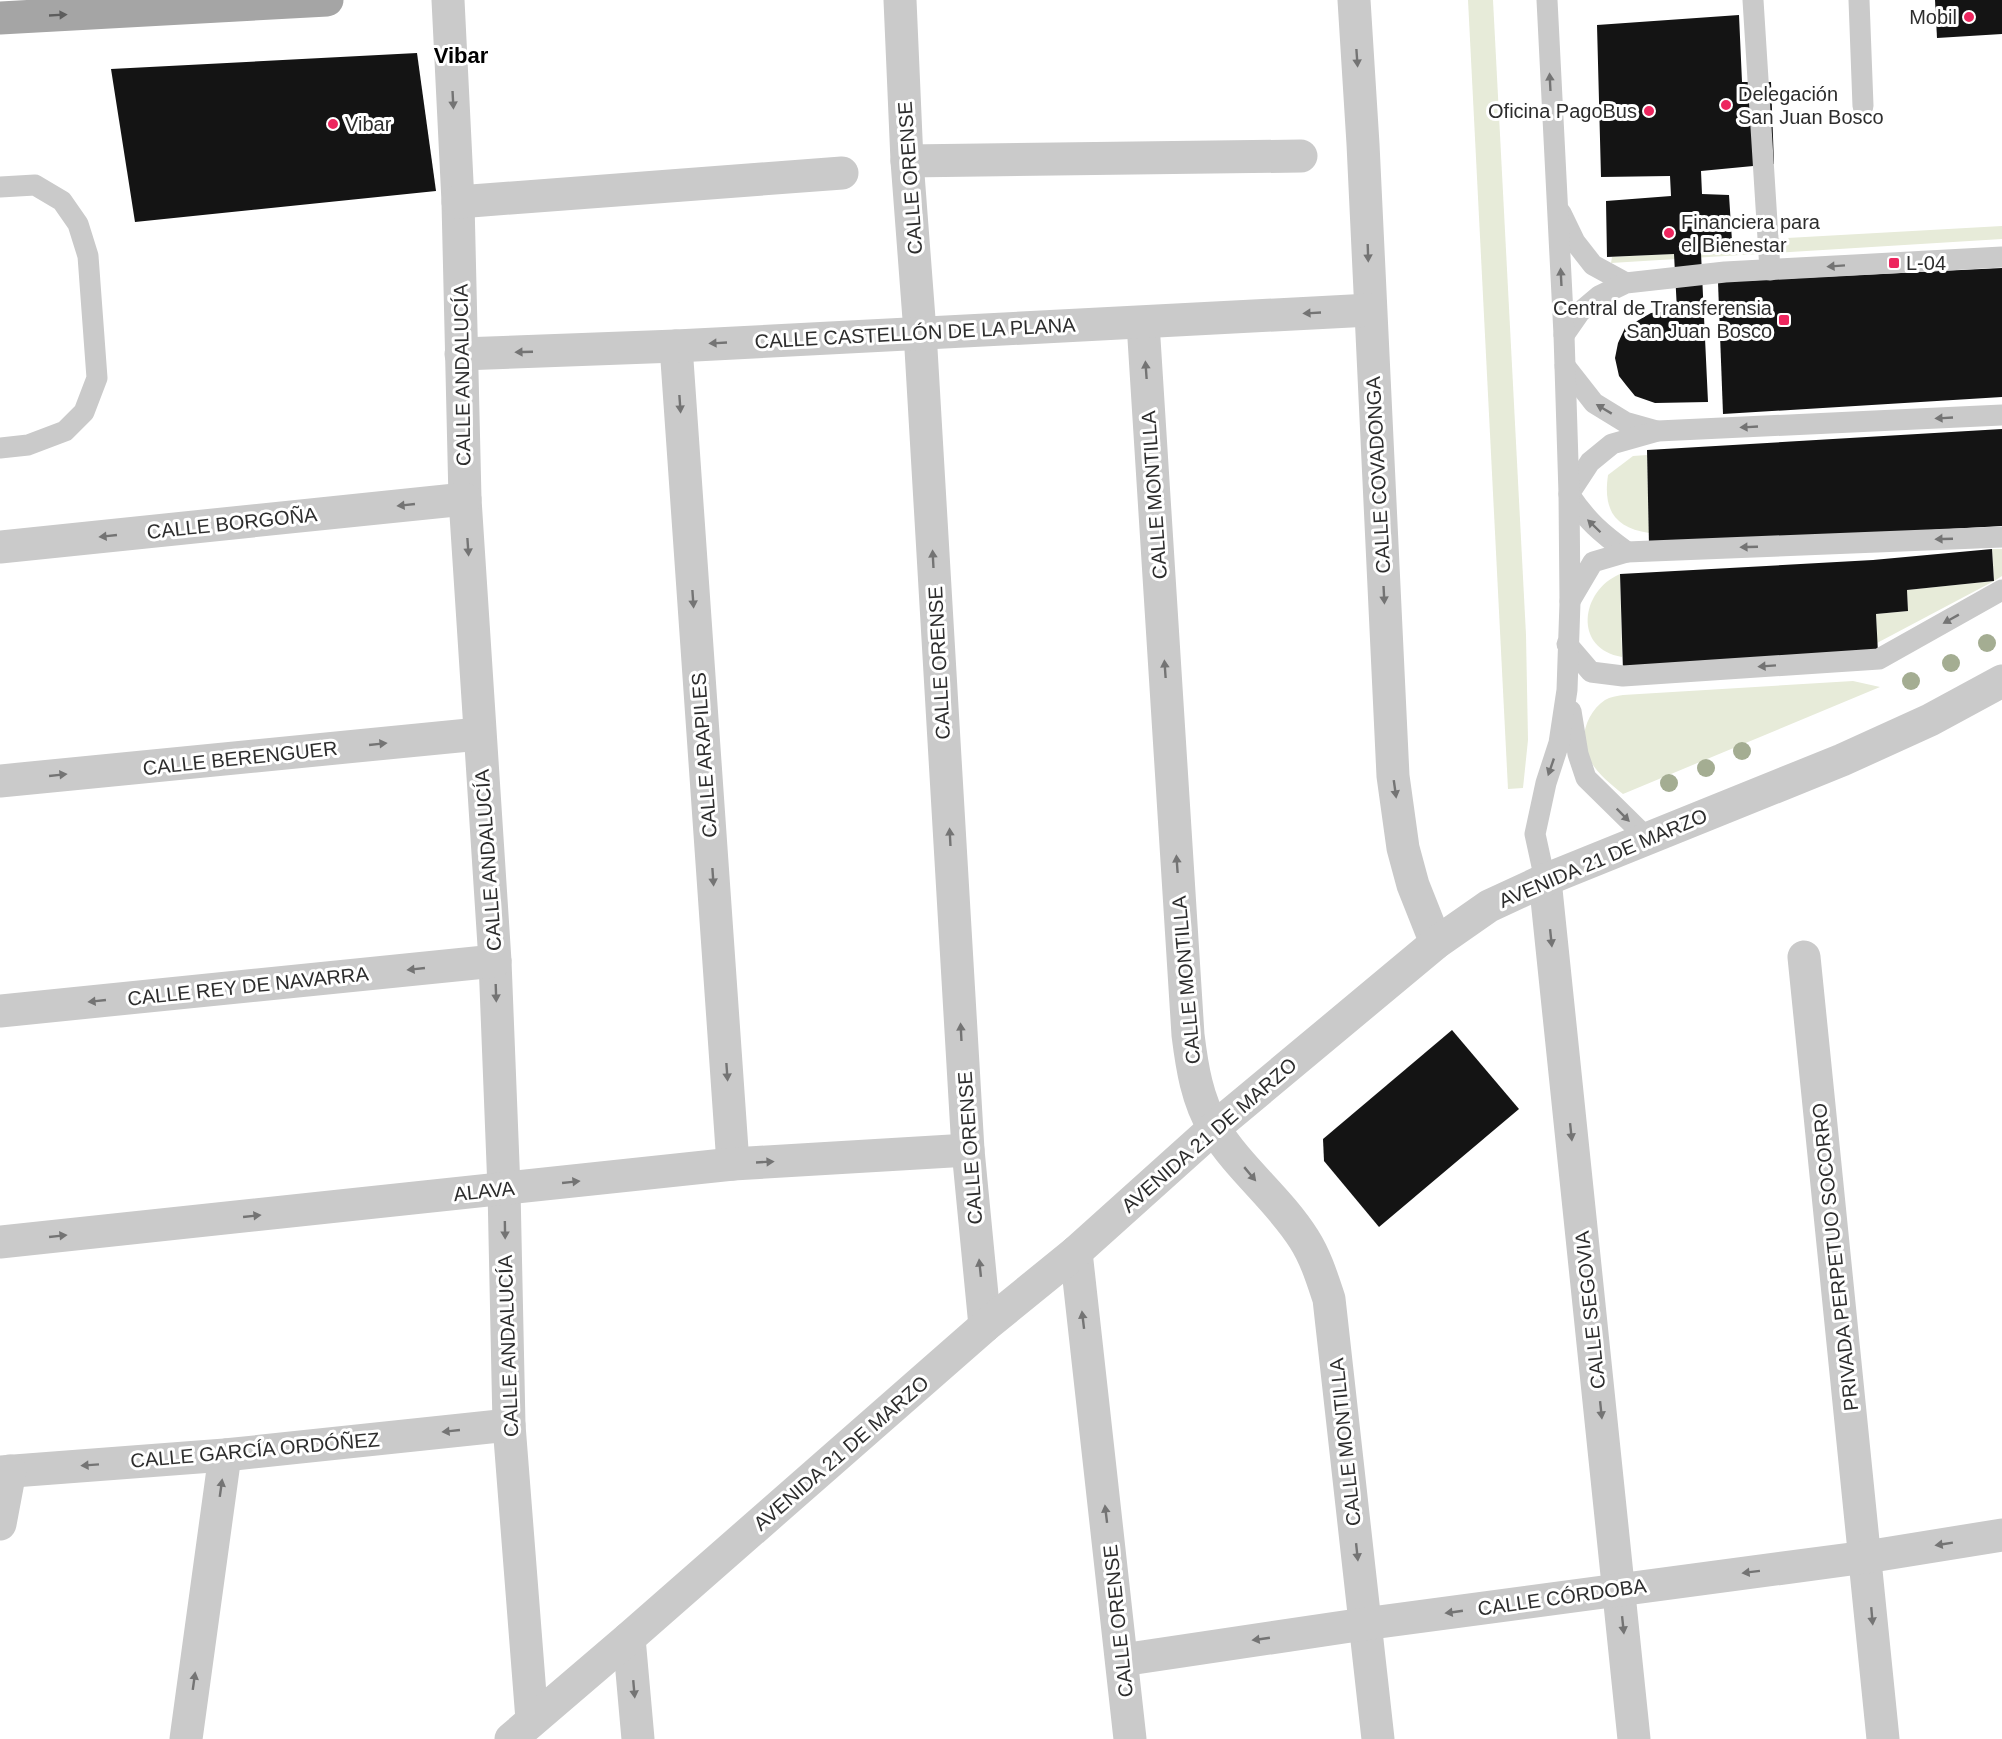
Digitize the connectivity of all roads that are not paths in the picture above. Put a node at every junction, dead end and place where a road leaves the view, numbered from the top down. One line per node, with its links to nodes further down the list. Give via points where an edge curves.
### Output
1 (327, 0): 8 (main road, one-way to 1)
2 (448, 0): 14 (street, CALLE ANDALUCÍA, one-way to 14)
3 (900, 0): 11 (street, CALLE ORENSE)
4 (1353, 0): 19 (street, CALLE COVADONGA, one-way to 19)
5 (1547, 0): 15 (lane, one-way to 5)
6 (1753, 0): 17 (lane)
7 (1859, 0): 9 (lane)
8 (0, 18)
9 (1863, 106)
10 (1301, 156): 11 (street)
11 (908, 161): 21 (street, CALLE ORENSE)
12 (842, 173): 14 (street)
13 (0, 187): 28 (lane, via 35,186 62,201 78,224 88,256 97,378 84,412 65,431 28,446)
14 (458, 202): 24 (street, CALLE ANDALUCÍA)
15 (1557, 205): 18 (lane, via 1575,242 1593,265); 22 (lane, one-way to 15)
16 (2002, 257): 17 (lane, one-way to 17)
17 (1770, 270): 18 (lane)
18 (1626, 283): 22 (lane, via 1592,301)
19 (1370, 310): 20 (street, CALLE CASTELLÓN DE LA PLANA, one-way to 20); 44 (street, CALLE COVADONGA, one-way to 44, via 1393,776 1403,848)
20 (1143, 322): 21 (street, CALLE CASTELLÓN DE LA PLANA); 48 (street, CALLE MONTILLA, one-way to 20, via 1192,1071 1188,1035)
21 (920, 332): 23 (street, CALLE CASTELLÓN DE LA PLANA, one-way to 23); 49 (street, CALLE ORENSE, one-way to 21)
22 (1564, 335): 25 (lane)
23 (676, 346): 24 (street, CALLE CASTELLÓN DE LA PLANA, one-way to 24); 50 (street, CALLE ARAPILES, one-way to 50)
24 (461, 354): 30 (street, CALLE ANDALUCÍA)
25 (1565, 366): 27 (lane, one-way to 25, via 1625,422 1594,404); 29 (lane)
26 (2002, 415): 27 (lane, one-way to 27)
27 (1658, 431): 29 (lane, via 1612,444 1590,462)
28 (0, 448)
29 (1569, 494): 33 (lane, one-way to 29, via 1596,530); 35 (lane)
30 (465, 499): 32 (street, CALLE BORGOÑA, one-way to 32); 40 (street, CALLE ANDALUCÍA, one-way to 40)
31 (2002, 537): 33 (lane, one-way to 33)
32 (0, 547)
33 (1627, 552): 35 (lane, via 1593,562)
34 (2002, 590): 37 (lane, one-way to 37, via 1879,659)
35 (1570, 602): 36 (lane)
36 (1568, 644): 37 (lane, via 1591,672); 39 (lane)
37 (1623, 675): 39 (lane)
38 (2002, 681): 42 (street, AVENIDA 21 DE MARZO, via 1930,720 1842,760)
39 (1567, 690): 42 (lane, one-way to 42, via 1586,778); 43 (lane, one-way to 43, via 1559,743 1535,834)
40 (479, 734): 41 (street, CALLE BERENGUER, one-way to 40); 46 (street, CALLE ANDALUCÍA)
41 (0, 781)
42 (1647, 838): 43 (street, AVENIDA 21 DE MARZO)
43 (1545, 880): 44 (street, AVENIDA 21 DE MARZO, via 1489,906); 61 (street, CALLE SEGOVIA, one-way to 61)
44 (1436, 943): 48 (street, AVENIDA 21 DE MARZO)
45 (1804, 957): 60 (street, PRIVADA PERPETUO SOCORRO)
46 (495, 961): 47 (street, CALLE REY DE NAVARRA, one-way to 47); 51 (street, CALLE ANDALUCÍA, one-way to 51)
47 (0, 1011)
48 (1214, 1128): 53 (street, AVENIDA 21 DE MARZO); 62 (street, CALLE MONTILLA, one-way to 62, via 1303,1238 1318,1264 1329,1299)
49 (968, 1150): 50 (street, ALAVA, one-way to 49); 54 (street, CALLE ORENSE, one-way to 49)
50 (733, 1164): 51 (street, ALAVA, one-way to 50)
51 (504, 1189): 52 (street, ALAVA, one-way to 51); 55 (street, CALLE ANDALUCÍA, one-way to 55)
52 (0, 1242)
53 (1076, 1252): 54 (street, AVENIDA 21 DE MARZO); 64 (street, CALLE ORENSE, one-way to 53)
54 (985, 1326): 63 (street, AVENIDA 21 DE MARZO)
55 (509, 1425): 56 (street, CALLE GARCÍA ORDÓÑEZ, one-way to 56); 65 (street, CALLE ANDALUCÍA)
56 (225, 1455): 57 (street, CALLE GARCÍA ORDÓÑEZ, one-way to 57); 66 (street, one-way to 56)
57 (5, 1472): 58 (street)
58 (0, 1524)
59 (2002, 1535): 60 (street, CALLE CÓRDOBA, one-way to 60)
60 (1866, 1557): 61 (street, CALLE CÓRDOBA, one-way to 61); 71 (street, PRIVADA PERPETUO SOCORRO, one-way to 71)
61 (1620, 1589): 62 (street, CALLE CÓRDOBA, one-way to 62); 70 (street, CALLE SEGOVIA, one-way to 70)
62 (1364, 1624): 64 (street, CALLE CÓRDOBA, one-way to 64); 69 (street, CALLE MONTILLA)
63 (629, 1638): 65 (street, AVENIDA 21 DE MARZO); 67 (street, one-way to 67)
64 (1122, 1660): 68 (street, CALLE ORENSE)
65 (521, 1730)
66 (186, 1739)
67 (638, 1739)
68 (1130, 1739)
69 (1378, 1739)
70 (1634, 1739)
71 (1883, 1739)

